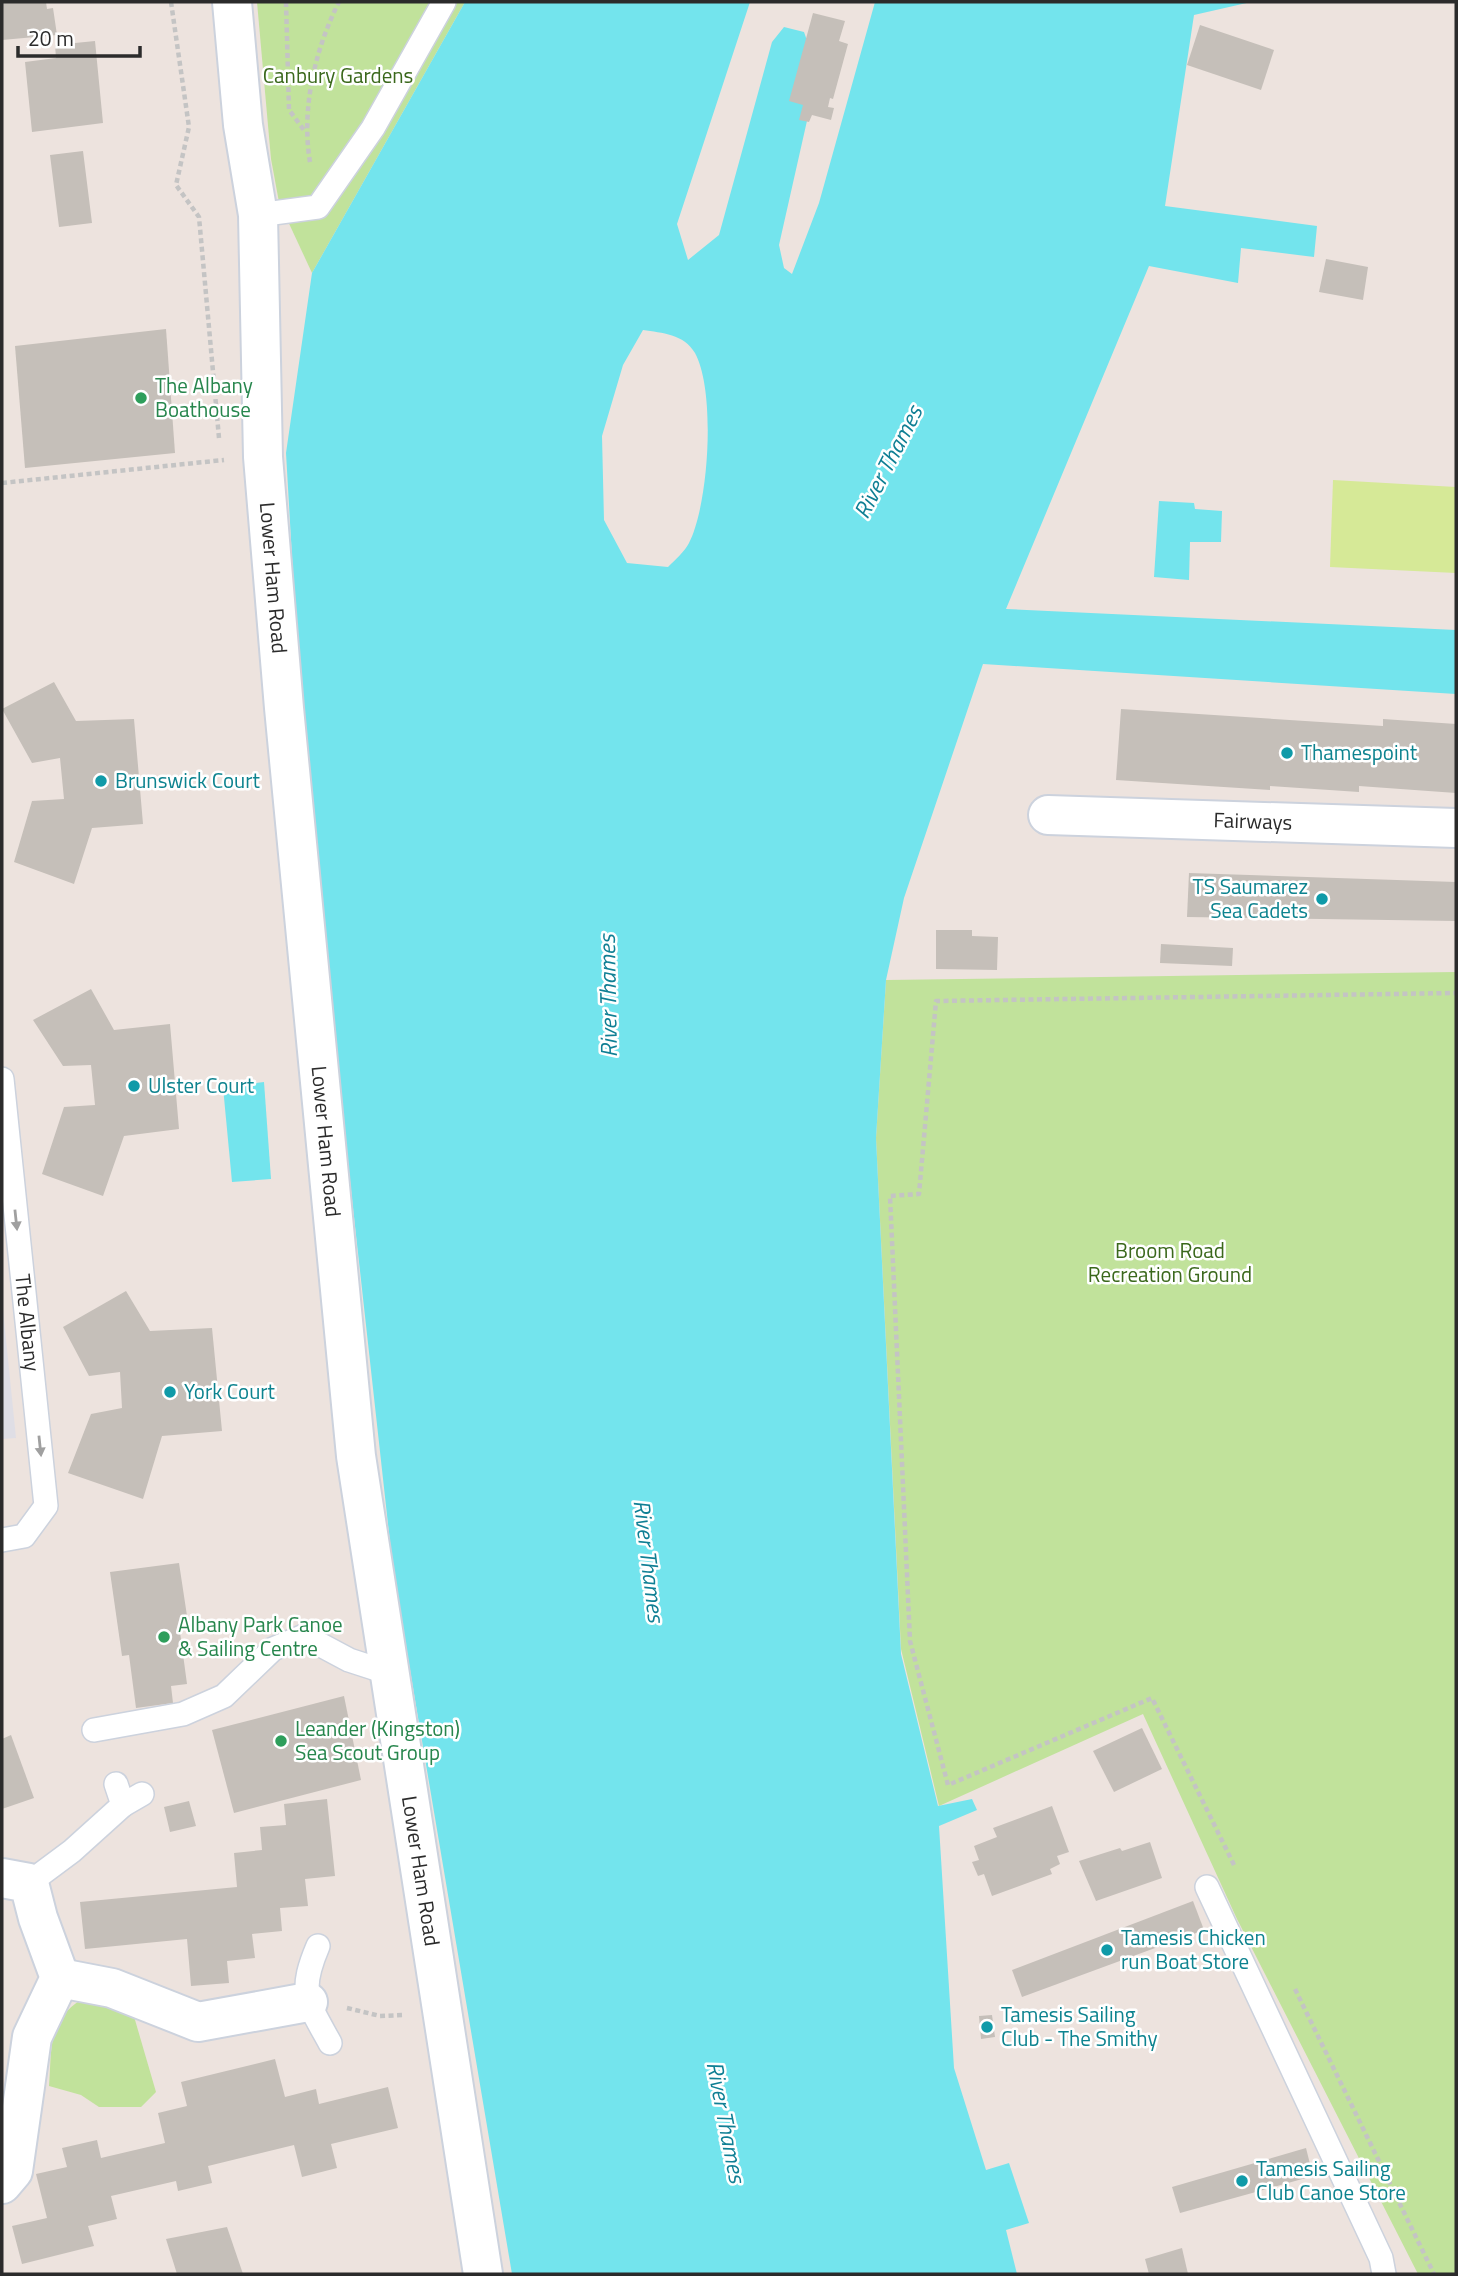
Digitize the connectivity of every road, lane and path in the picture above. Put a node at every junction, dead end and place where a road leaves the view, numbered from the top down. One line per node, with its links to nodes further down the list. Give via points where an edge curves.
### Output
1 (171, 2): 7 (path, via 189,127 176,186 199,217 221,461)
2 (232, 2): 6 (street, Lower Ham Road, via 243,125)
3 (286, 2): 4 (path, via 289,110 304,131 326,28)
4 (339, 2)
5 (444, 2): 6 (lane, via 373,128 318,207)
6 (258, 215): 13 (street, Lower Ham Road, via 263,457 284,708 356,1456)
7 (2, 483)
8 (1048, 815): 9 (street, Fairways)
9 (1456, 828)
10 (1456, 993): 16 (path, via 936,1001 919,1194 890,1196 910,1641 948,1784 1152,1698)
11 (2, 1079): 12 (lane, The Albany, one-way to 12, via 46,1506 24,1536)
12 (2, 1540)
13 (389, 1673): 14 (lane, via 349,1660 304,1636 273,1649 224,1696 183,1714); 26 (street, Lower Ham Road)
14 (94, 1730)
15 (127, 1794): 17 (lane, via 72,1851)
16 (1238, 1873)
17 (15, 1881): 20 (street, via 38,1918)
18 (1207, 1886): 27 (lane, via 1381,2258)
19 (318, 1946): 22 (lane, via 305,1975)
20 (60, 1978): 22 (street, via 112,1988 198,2022); 25 (street, via 32,2037 13,2171)
21 (1293, 1986): 28 (path)
22 (308, 2002): 23 (path, via 380,2016); 24 (lane)
23 (412, 2013)
24 (330, 2043)
25 (2, 2184)
26 (483, 2274)
27 (1384, 2274)
28 (1434, 2274)

